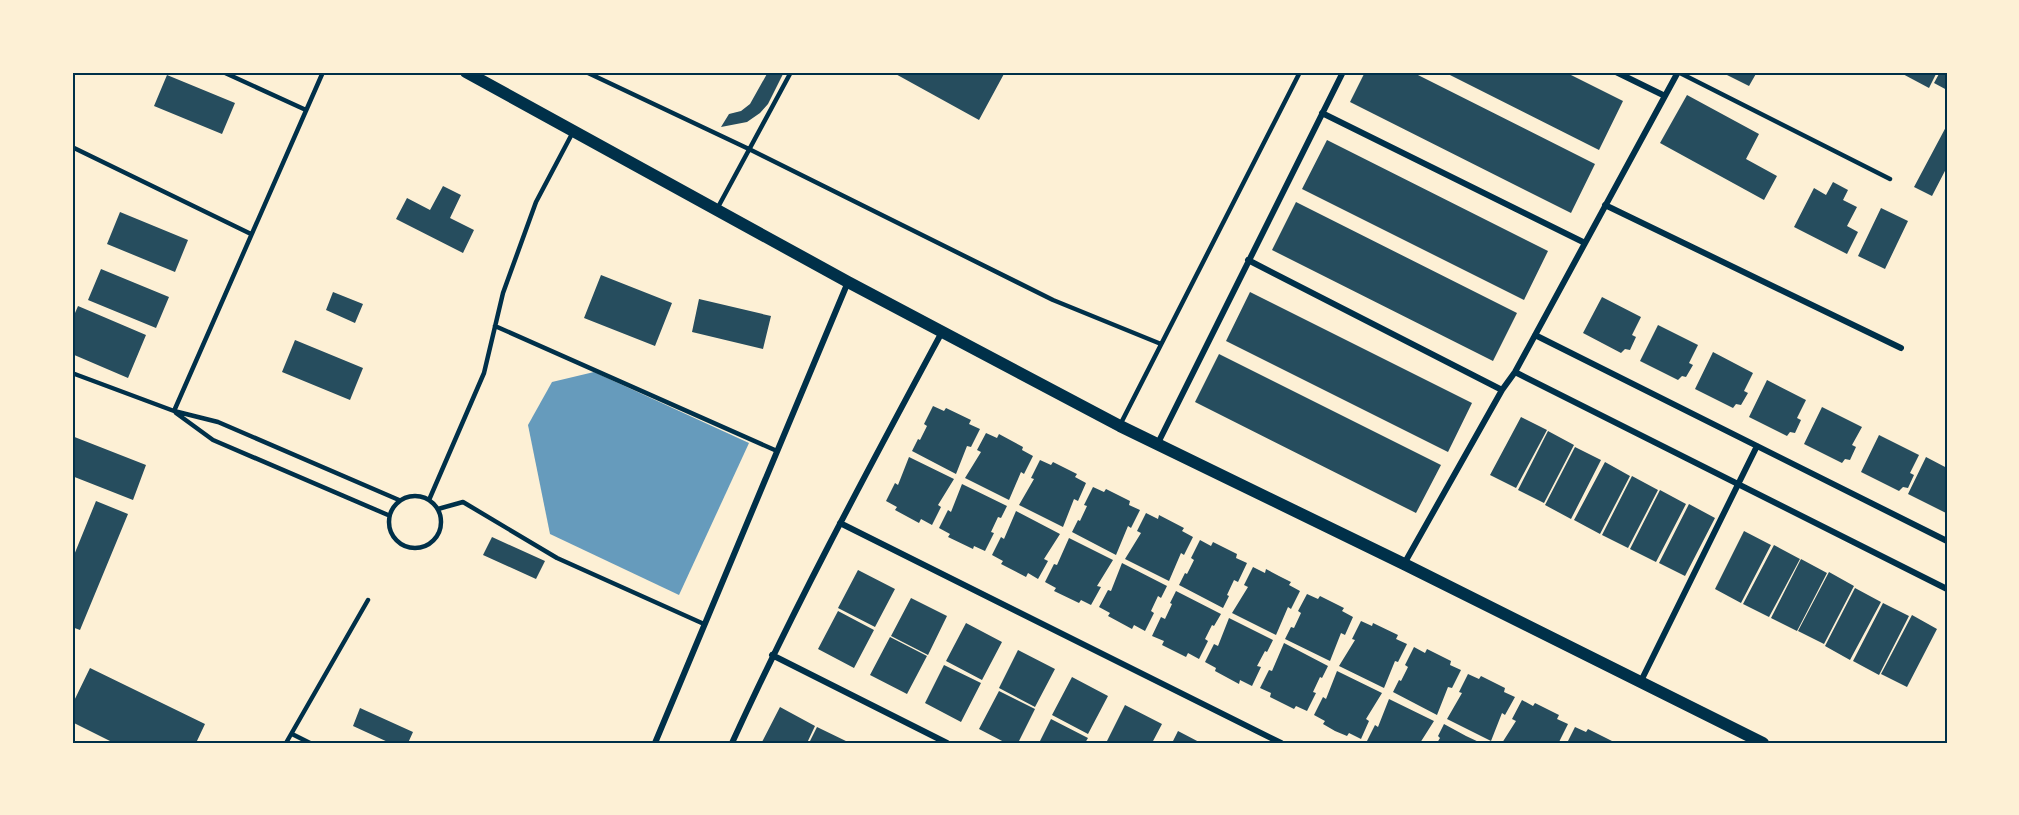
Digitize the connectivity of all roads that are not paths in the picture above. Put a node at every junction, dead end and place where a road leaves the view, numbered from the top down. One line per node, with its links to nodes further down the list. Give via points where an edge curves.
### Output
1 (223, 72): 11 (lane)
2 (323, 72): 11 (lane)
3 (466, 72): 13 (main road)
4 (586, 72): 15 (lane)
5 (791, 72): 15 (lane)
6 (1300, 72): 27 (lane)
7 (1343, 72): 12 (street)
8 (1616, 72): 10 (street)
9 (1678, 72): 10 (street); 17 (lane)
10 (1665, 96): 18 (street)
11 (306, 110): 20 (lane)
12 (1322, 113): 21 (street); 22 (street)
13 (574, 131): 19 (main road); 24 (lane, via 537,202 503,293)
14 (74, 148): 16 (lane); 20 (lane)
15 (750, 150): 19 (lane); 27 (lane, via 1053,300)
16 (72, 157)
17 (1890, 179)
18 (1605, 206): 21 (street); 28 (street)
19 (717, 210): 23 (main road)
20 (251, 234): 32 (lane)
21 (1585, 243): 26 (street)
22 (1248, 260): 31 (street); 34 (street)
23 (848, 282): 25 (main road); 36 (street)
24 (495, 326): 36 (lane); 39 (lane, via 484,373)
25 (943, 331): 33 (main road); 42 (street)
26 (1535, 335): 30 (street); 35 (street)
27 (1161, 344): 33 (lane)
28 (1901, 348)
29 (72, 372): 32 (lane)
30 (1515, 372): 31 (street); 37 (street)
31 (1502, 390): 44 (street)
32 (174, 411): 38 (lane, via 218,422); 41 (lane, via 213,440)
33 (1120, 426): 34 (main road)
34 (1157, 445): 44 (main road)
35 (1757, 446): 37 (street); 43 (street)
36 (777, 451): 47 (street)
37 (1738, 483): 45 (street); 49 (street)
38 (399, 500): 39 (lane, via 414,495); 41 (lane)
39 (429, 500): 40 (lane)
40 (438, 509): 41 (lane, via 442,522 439,535 418,549 401,546 389,532); 47 (lane, via 463,502 557,558)
41 (388, 515)
42 (840, 523): 48 (street); 57 (street)
43 (1947, 541)
44 (1404, 564): 49 (main road)
45 (1947, 589)
46 (368, 600): 50 (lane)
47 (704, 624): 54 (street)
48 (772, 655): 55 (street); 56 (street)
49 (1641, 681): 51 (main road)
50 (291, 734): 52 (lane); 53 (lane)
51 (1744, 739): 58 (main road)
52 (286, 743)
53 (310, 743)
54 (655, 743)
55 (732, 743)
56 (947, 743)
57 (1281, 743)
58 (1763, 743)

